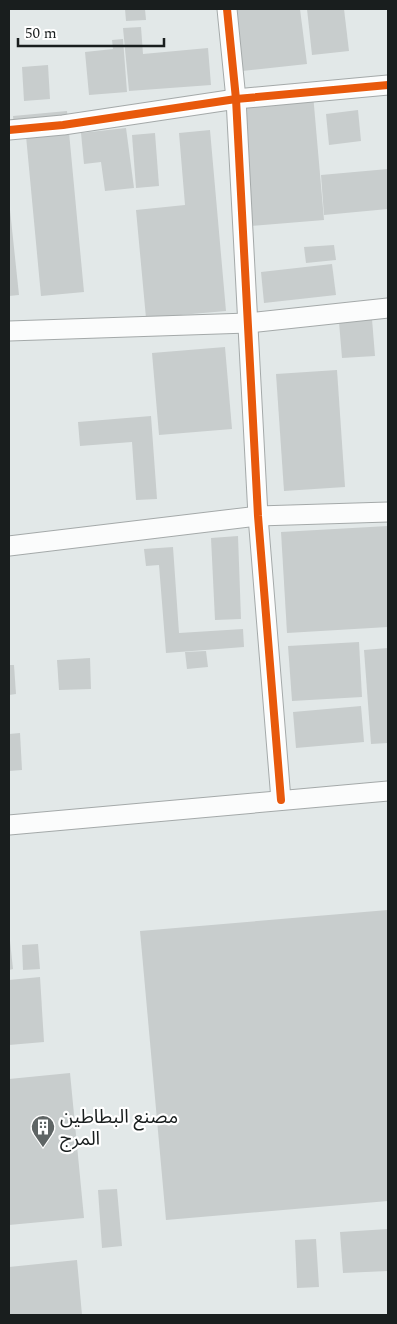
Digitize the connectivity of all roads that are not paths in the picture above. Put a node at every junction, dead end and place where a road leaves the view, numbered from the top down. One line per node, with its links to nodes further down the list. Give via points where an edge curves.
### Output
1 (227, 9): 3 (street)
2 (388, 85): 3 (street)
3 (236, 100): 4 (street); 6 (street)
4 (9, 130)
5 (388, 308): 6 (street)
6 (248, 323): 7 (street); 9 (street)
7 (9, 332)
8 (388, 512): 9 (street)
9 (258, 516): 10 (street); 12 (street)
10 (9, 546)
11 (388, 791): 12 (street)
12 (281, 800): 13 (street)
13 (9, 825)

